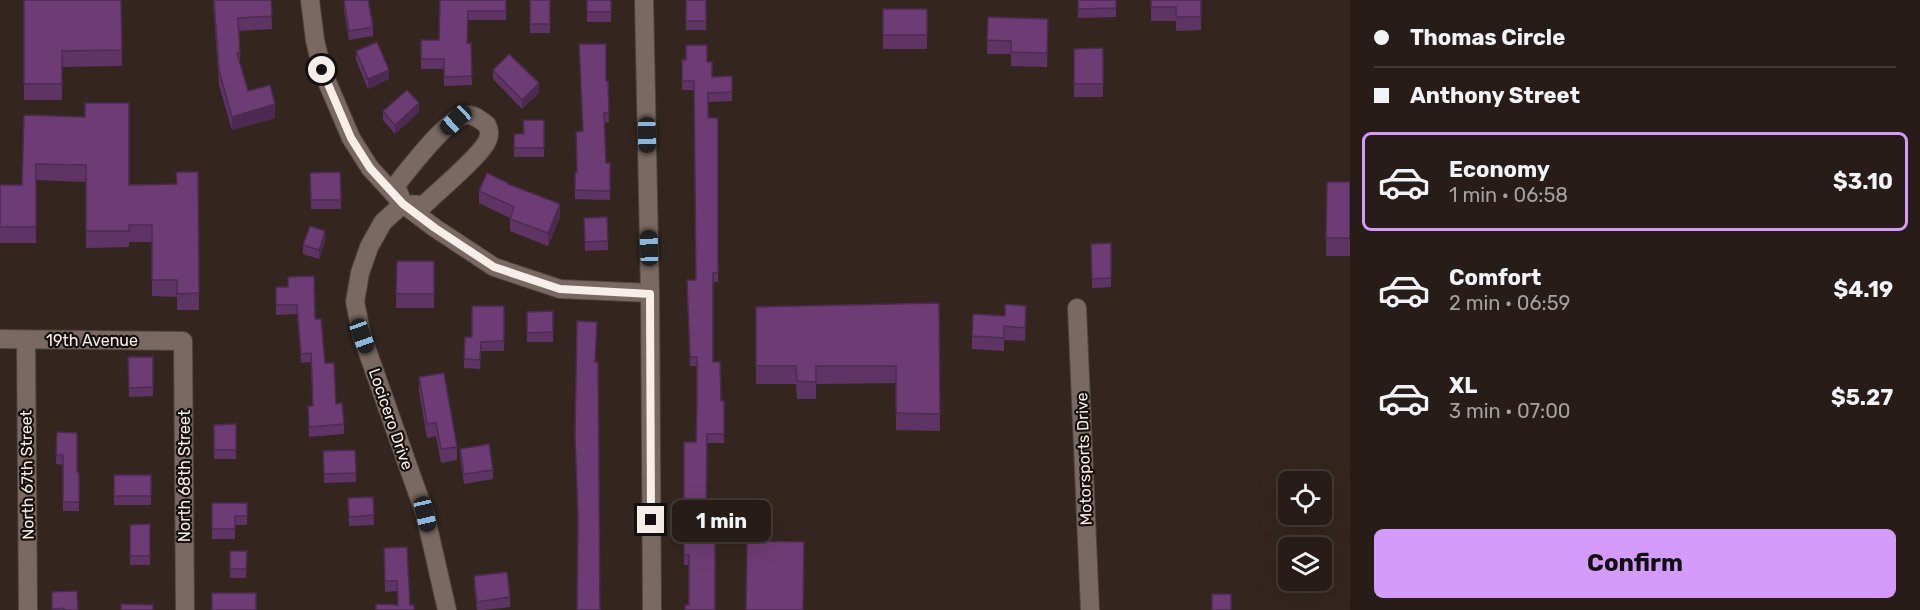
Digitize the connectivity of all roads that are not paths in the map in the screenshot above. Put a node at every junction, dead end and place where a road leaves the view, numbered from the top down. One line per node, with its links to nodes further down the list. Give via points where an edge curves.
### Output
1 (310, 0): 3 (street, via 322,70 351,138 370,168)
2 (644, 0): 4 (street)
3 (403, 204): 3 (street, via 424,205 460,172 485,145 490,136 487,125 464,115 426,148 396,185); 4 (street, via 494,267 560,289); 11 (street, Locicero Drive, via 383,222 369,247 356,302 362,336 425,514)
4 (650, 294): 12 (street)
5 (1077, 308): 13 (street, Motorsports Drive)
6 (0, 339): 7 (street, 19th Avenue)
7 (26, 340): 8 (street, 19th Avenue); 9 (street, North 67th Street)
8 (183, 341): 10 (street, North 68th Street)
9 (28, 610)
10 (185, 610)
11 (447, 610)
12 (652, 610)
13 (1090, 610)

